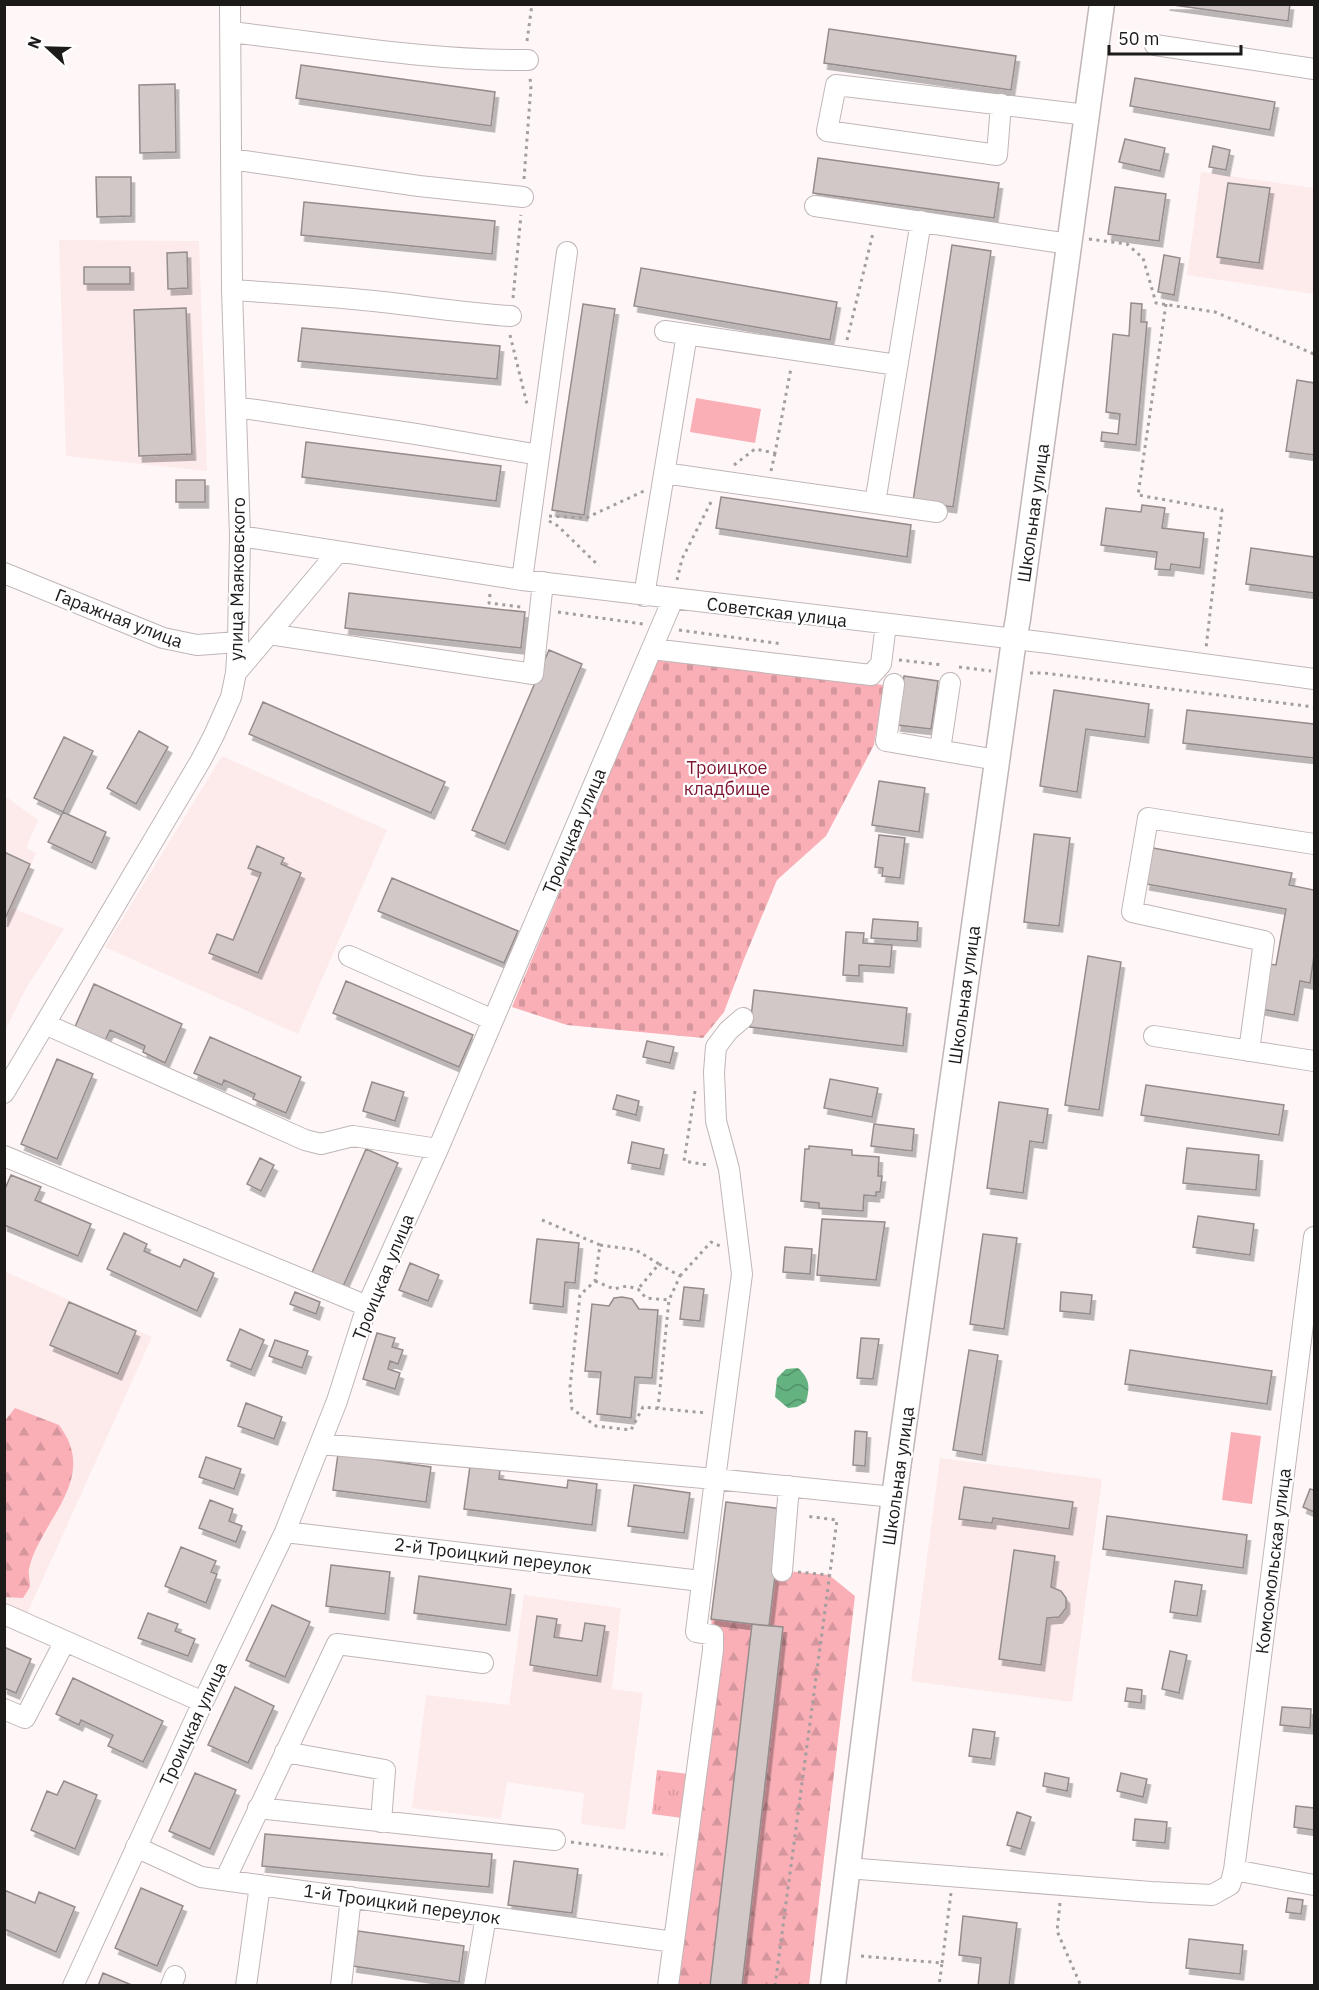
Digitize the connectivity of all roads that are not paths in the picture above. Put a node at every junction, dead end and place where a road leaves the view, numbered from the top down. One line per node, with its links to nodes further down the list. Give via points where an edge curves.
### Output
1 (230, 4): 3 (street, улица Маяковского)
2 (1102, 4): 8 (main road, Школьная улица)
3 (230, 32): 5 (street, via 412,55); 9 (street, улица Маяковского)
4 (1155, 45): 6 (street)
5 (528, 60)
6 (1314, 69)
7 (1001, 104): 7 (street, via 997,155 827,131 836,85); 8 (street)
8 (1087, 115): 13 (main road, Школьная улица)
9 (231, 159): 10 (street); 15 (street, улица Маяковского)
10 (523, 197)
11 (815, 206): 12 (street)
12 (921, 221): 13 (street); 19 (street)
13 (1069, 240): 34 (main road, Школьная улица)
14 (567, 252): 21 (street)
15 (232, 290): 16 (street); 20 (street, улица Маяковского)
16 (512, 316)
17 (665, 331): 18 (street)
18 (687, 334): 19 (street); 22 (street)
19 (897, 365): 23 (street)
20 (236, 407): 21 (street); 25 (street, улица Маяковского)
21 (539, 455): 28 (street)
22 (663, 478): 23 (street); 30 (street)
23 (875, 503): 24 (street)
24 (938, 512)
25 (240, 536): 26 (street, Советская улица); 35 (street, улица Маяковского)
26 (338, 552): 28 (street, Советская улица); 33 (street)
27 (4, 573): 35 (street, Гаражная улица, via 172,641 197,645)
28 (522, 580): 29 (street, Советская улица)
29 (543, 582): 30 (street, Советская улица); 33 (street, via 533,674)
30 (644, 596): 31 (street, Советская улица)
31 (673, 599): 32 (street, Советская улица); 36 (street, Троицкая улица)
32 (886, 624): 34 (street, Советская улица); 36 (street, via 881,664 872,675)
33 (269, 634): 37 (street)
34 (1014, 639): 38 (street, Советская улица); 42 (main road, Школьная улица)
35 (238, 642): 37 (street, улица Маяковского)
36 (652, 649): 46 (street, Троицкая улица)
37 (236, 673): 47 (street, улица Маяковского, via 231,697 201,760)
38 (1314, 679)
39 (950, 683): 41 (street)
40 (894, 684): 41 (street, via 886,741)
41 (940, 750): 42 (street)
42 (997, 760): 59 (main road, Школьная улица)
43 (1314, 844): 49 (street, via 1148,818 1132,912 1264,941)
44 (349, 956): 46 (street)
45 (743, 1018): 57 (street, via 716,1047 714,1072 716,1121 729,1169 742,1274)
46 (493, 1020): 52 (street, Троицкая улица)
47 (45, 1024): 51 (street, улица Маяковского); 52 (street, via 305,1140 321,1144 353,1136)
48 (1155, 1036): 49 (street)
49 (1249, 1051): 50 (street)
50 (1314, 1061)
51 (4, 1093)
52 (438, 1149): 55 (street, Троицкая улица)
53 (4, 1156): 55 (street)
54 (1314, 1237): 74 (street, Комсомольская улица)
55 (368, 1306): 56 (street, Троицкая улица)
56 (320, 1443): 57 (street); 60 (street, Троицкая улица)
57 (715, 1479): 58 (street); 62 (street)
58 (797, 1487): 59 (street); 61 (street)
59 (894, 1497): 73 (main road, Школьная улица)
60 (285, 1532): 62 (street, 2-й Троицкий переулок); 66 (street, Троицкая улица)
61 (782, 1571)
62 (701, 1581): 80 (street, via 696,1632 713,1635 713,1650)
63 (4, 1614): 64 (street)
64 (65, 1641): 66 (street); 67 (street, via 25,1718)
65 (483, 1663): 68 (street, via 336,1644)
66 (203, 1701): 72 (street, Троицкая улица)
67 (4, 1709)
68 (285, 1752): 69 (street); 70 (street, via 386,1770)
69 (258, 1809): 70 (street); 75 (street)
70 (381, 1822): 71 (street)
71 (555, 1840)
72 (136, 1847): 75 (street, 1-й Троицкий переулок, via 201,1876); 81 (street, Троицкая улица)
73 (847, 1868): 74 (street, via 1212,1895); 86 (main road, Школьная улица)
74 (1232, 1878): 77 (street)
75 (225, 1880): 76 (street, 1-й Троицкий переулок)
76 (260, 1885): 78 (street, 1-й Троицкий переулок); 82 (street)
77 (1314, 1885)
78 (351, 1897): 79 (street, 1-й Троицкий переулок); 83 (street)
79 (486, 1916): 80 (street, 1-й Троицкий переулок); 84 (street)
80 (674, 1942): 85 (street)
81 (73, 1986)
82 (246, 1986)
83 (341, 1986)
84 (474, 1986)
85 (668, 1986)
86 (833, 1986)

